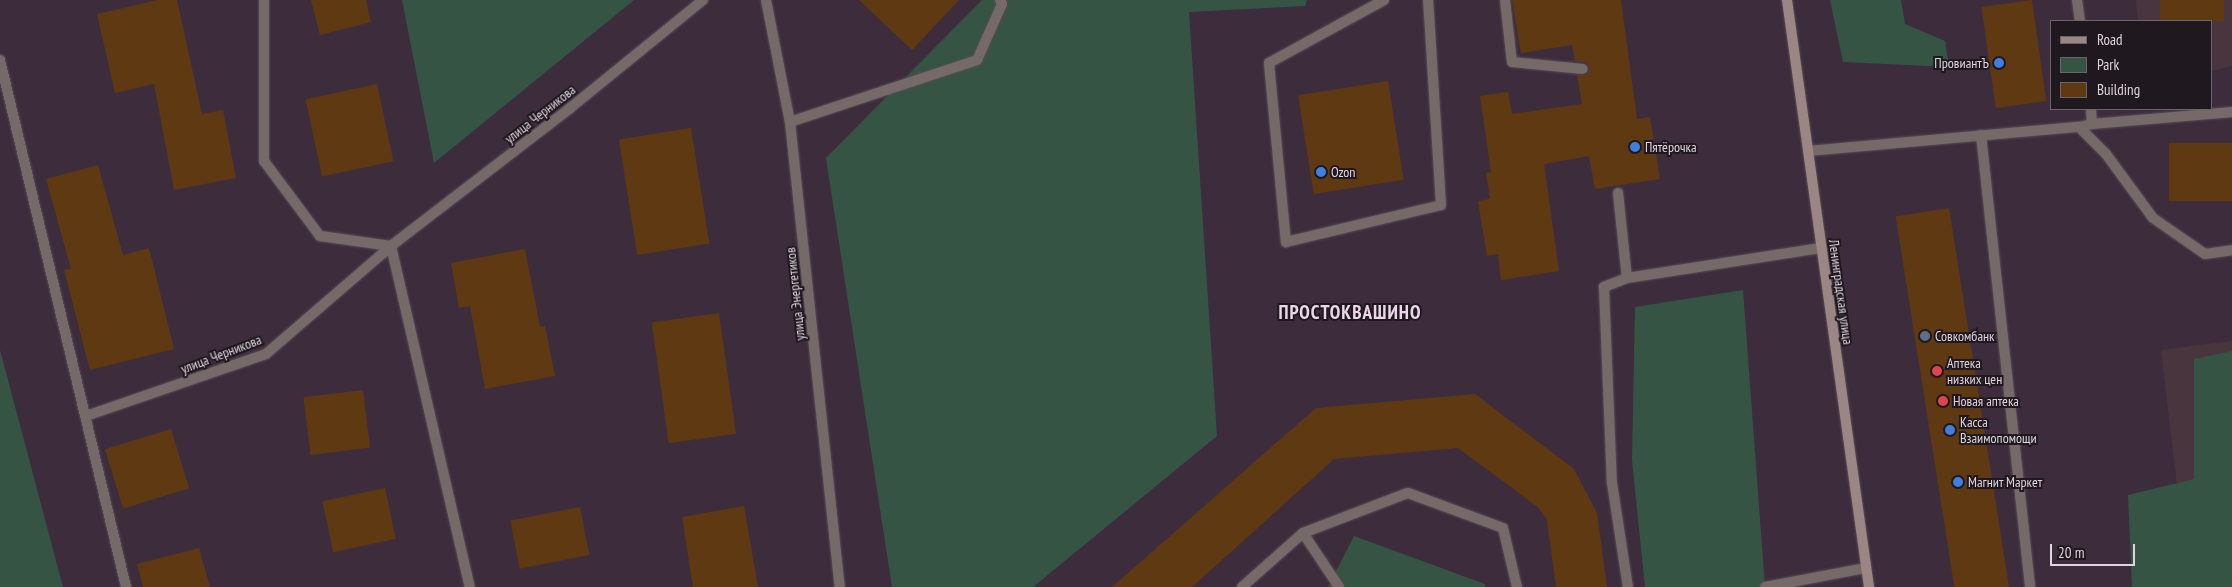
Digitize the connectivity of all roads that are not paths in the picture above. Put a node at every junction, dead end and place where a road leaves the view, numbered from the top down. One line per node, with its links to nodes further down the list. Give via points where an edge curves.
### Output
1 (264, 0): 21 (street, via 264,161 320,236)
2 (703, 0): 21 (street, улица Черникова, via 569,109)
3 (766, 0): 15 (street, улица Энергетиков)
4 (1000, 0): 15 (street, via 1002,4 977,60)
5 (1384, 0): 6 (street, via 1268,63 1286,242 1442,205)
6 (1428, 0)
7 (1505, 0): 12 (street, via 1512,62)
8 (1787, 0): 19 (main road, Ленинградская улица)
9 (2077, 0): 10 (street)
10 (2080, 20)
11 (0, 60): 25 (street)
12 (1583, 69)
13 (2091, 110): 16 (street)
14 (2232, 112): 16 (street)
15 (790, 122): 30 (street, улица Энергетиков)
16 (2092, 124): 17 (street)
17 (2079, 127): 18 (street); 23 (street, via 2106,154 2153,218 2205,254)
18 (1981, 135): 19 (street); 37 (street)
19 (1808, 151): 22 (main road, Ленинградская улица)
20 (1618, 193): 24 (street)
21 (391, 246): 25 (street, улица Черникова, via 266,354); 29 (street)
22 (1821, 248): 24 (street); 27 (main road, Ленинградская улица)
23 (2232, 250)
24 (1627, 278): 34 (street, via 1604,287 1612,483)
25 (86, 416): 28 (street)
26 (1303, 533): 31 (street); 32 (street); 33 (street, via 1408,493 1503,528)
27 (1866, 568): 35 (street); 36 (main road, Ленинградская улица)
28 (126, 587)
29 (470, 587)
30 (840, 587)
31 (1242, 587)
32 (1339, 587)
33 (1517, 587)
34 (1628, 587)
35 (1765, 587)
36 (1868, 587)
37 (2030, 587)

